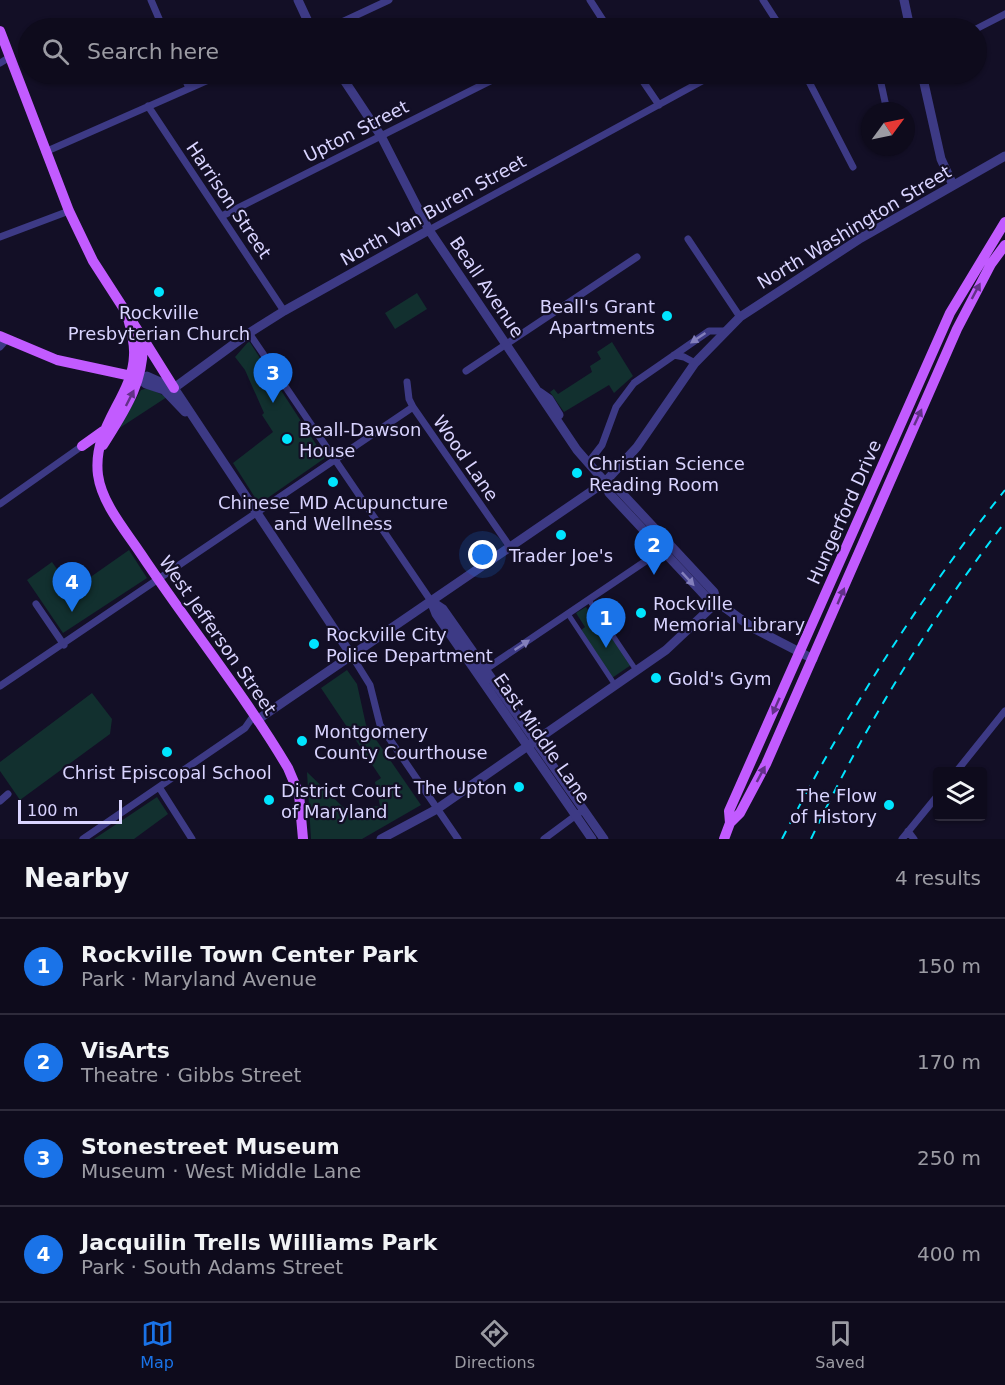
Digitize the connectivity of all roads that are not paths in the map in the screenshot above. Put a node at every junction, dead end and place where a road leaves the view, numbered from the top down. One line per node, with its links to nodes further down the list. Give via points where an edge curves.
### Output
1 (151, 0): 8 (street)
2 (298, 0): 9 (street)
3 (389, 0): 10 (street)
4 (590, 0): 11 (street)
5 (764, 0): 12 (street)
6 (904, 0): 13 (street)
7 (1005, 14): 14 (street)
8 (159, 18)
9 (306, 18)
10 (350, 18)
11 (602, 18)
12 (775, 18)
13 (908, 18)
14 (987, 23)
15 (0, 31): 16 (main road)
16 (5, 60): 31 (main road)
17 (187, 84): 26 (street)
18 (198, 84): 26 (street)
19 (347, 84): 30 (street, Beall Avenue)
20 (484, 84): 30 (street, Upton Street)
21 (645, 84): 28 (street)
22 (697, 84): 28 (street, North Van Buren Street)
23 (809, 84): 33 (street)
24 (881, 84): 27 (street)
25 (924, 84): 34 (street, via 939,151)
26 (189, 88): 29 (street)
27 (885, 102)
28 (659, 105): 38 (street, North Van Buren Street)
29 (148, 106): 31 (street); 36 (street, Harrison Street)
30 (381, 136): 36 (street, Upton Street); 38 (street, Beall Avenue)
31 (45, 152): 35 (main road)
32 (1005, 156): 34 (street, North Washington Street)
33 (854, 167)
34 (953, 185): 46 (street, North Washington Street, via 841,250)
35 (69, 211): 39 (street); 45 (main road, via 93,261)
36 (222, 216): 44 (street, Harrison Street)
37 (1005, 222): 43 (main road, Hungerford Drive)
38 (429, 230): 44 (street, North Van Buren Street); 53 (street, Beall Avenue)
39 (0, 237)
40 (688, 239): 46 (street)
41 (1005, 245): 47 (main road, Hungerford Drive, one-way to 41)
42 (637, 257): 53 (street)
43 (959, 296): 47 (main road, via 960,310 954,323); 49 (main road, Hungerford Drive)
44 (284, 310): 50 (street, North Van Buren Street)
45 (126, 311): 51 (main road); 58 (main road, West Jefferson Street, via 134,344)
46 (740, 317): 48 (street, North Washington Street)
47 (957, 329): 56 (main road, Hungerford Drive)
48 (724, 331): 54 (street, North Washington Street, one-way to 54, via 709,331); 55 (street, North Washington Street)
49 (942, 331): 56 (main road, via 948,341 941,358); 80 (main road, Hungerford Drive)
50 (249, 333): 60 (street, North Van Buren Street); 66 (street)
51 (142, 337): 58 (main road, West Jefferson Street, via 144,351); 60 (main road)
52 (2, 340): 58 (main road, via 57,360)
53 (506, 343): 57 (street); 67 (street, Beall Avenue, via 586,453)
54 (674, 355): 55 (street); 67 (street, North Washington Street, via 634,383 622,397 598,452)
55 (695, 363): 68 (street, North Washington Street, via 637,447)
56 (943, 363): 82 (main road, Hungerford Drive, one-way to 56)
57 (466, 371)
58 (134, 377): 60 (street, via 147,376); 62 (street, via 164,390); 63 (main road, West Jefferson Street); 65 (main road, West Jefferson Street, one-way to 58, via 133,395)
59 (406, 382): 61 (street, Wood Lane)
60 (174, 388): 62 (street)
61 (413, 407): 66 (street); 71 (street, Wood Lane)
62 (201, 429): 70 (street)
63 (103, 431): 64 (main road); 65 (main road, West Jefferson Street)
64 (82, 446): 65 (main road, via 91,448); 69 (street)
65 (98, 456): 73 (main road, West Jefferson Street, via 101,491)
66 (334, 460): 70 (street); 75 (street)
67 (587, 462): 68 (street, Beall Avenue)
68 (605, 482): 71 (street, North Washington Street); 72 (street, Beall Avenue, via 609,493)
69 (0, 504)
70 (257, 512): 73 (street); 81 (street)
71 (510, 547): 75 (street, North Washington Street)
72 (666, 547): 74 (street); 76 (street, Beall Avenue, via 714,592)
73 (159, 581): 79 (street); 88 (main road, West Jefferson Street)
74 (589, 600): 78 (street); 83 (street)
75 (431, 601): 81 (street, North Washington Street); 84 (street, East Middle Lane, via 442,609)
76 (717, 602): 80 (street, Beall Avenue, via 753,628); 83 (street, via 675,643)
77 (36, 604): 79 (street)
78 (568, 614): 84 (street, one-way to 78); 85 (street)
79 (64, 645): 86 (street)
80 (800, 653): 82 (street, Beall Avenue); 98 (main road, Hungerford Drive, one-way to 98, via 729,811)
81 (352, 656): 88 (street, North Washington Street); 96 (street, via 370,685 380,725)
82 (813, 659): 98 (main road, Hungerford Drive, one-way to 82, via 740,813 766,764)
83 (636, 670): 85 (street)
84 (481, 672): 90 (street, East Middle Lane)
85 (615, 684): 90 (street)
86 (0, 686)
87 (1005, 711): 91 (street)
88 (257, 720): 89 (street); 89 (street); 102 (main road, West Jefferson Street, via 288,768 299,794)
89 (245, 729): 92 (street)
90 (531, 743): 96 (street); 97 (street, East Middle Lane)
91 (959, 767)
92 (159, 787): 100 (street); 101 (street)
93 (8, 794): 94 (street)
94 (0, 801)
95 (933, 801): 99 (street)
96 (437, 810): 103 (street); 104 (street)
97 (580, 813): 105 (street); 106 (street, East Middle Lane); 107 (street, East Middle Lane)
98 (730, 823): 108 (main road, Hungerford Drive)
99 (908, 831): 109 (street); 110 (street)
100 (83, 839)
101 (192, 839)
102 (303, 839)
103 (381, 839)
104 (458, 839)
105 (544, 839)
106 (592, 839)
107 (604, 839)
108 (724, 839)
109 (902, 839)
110 (914, 839)

